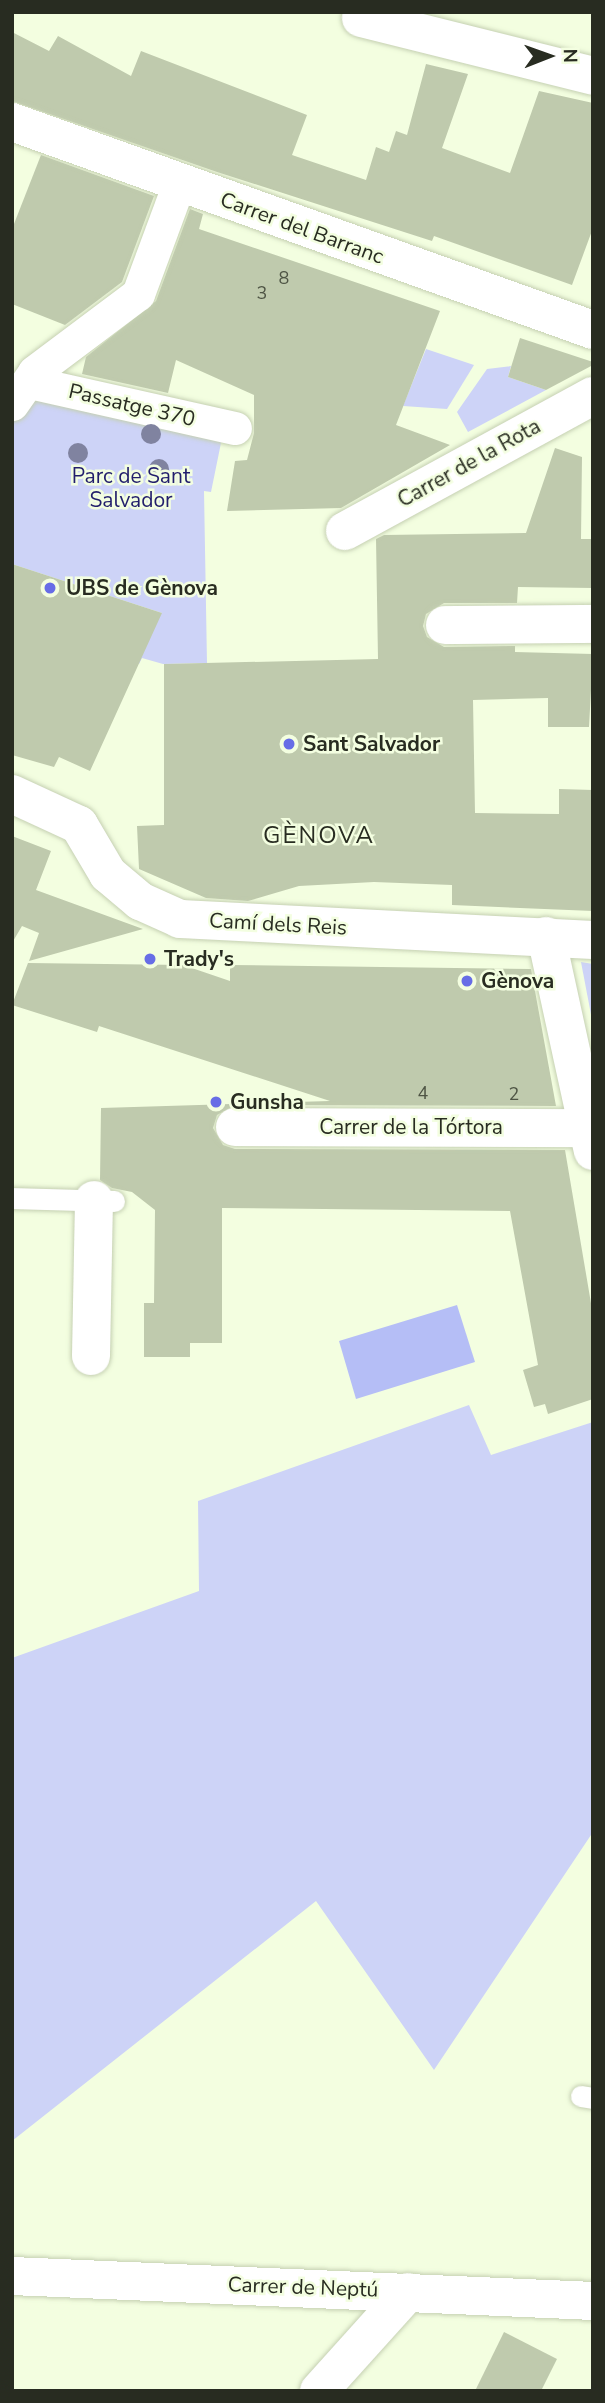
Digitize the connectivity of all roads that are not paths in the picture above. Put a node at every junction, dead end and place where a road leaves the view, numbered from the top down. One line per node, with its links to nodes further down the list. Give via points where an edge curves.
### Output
1 (361, 18): 2 (street)
2 (593, 76)
3 (12, 122): 4 (street, Carrer del Barranc)
4 (179, 183): 5 (street, Carrer del Barranc); 6 (street, via 138,294 34,372)
5 (593, 330)
6 (21, 393): 8 (street, Passatge 370)
7 (593, 396): 9 (street, Carrer de la Rota)
8 (235, 428)
9 (345, 531)
10 (593, 624): 11 (street)
11 (445, 625)
12 (12, 794): 13 (street, Camí dels Reis, via 79,825 108,874 140,901 180,919)
13 (546, 936): 14 (street, Camí dels Reis); 16 (street)
14 (593, 940)
15 (235, 1127): 16 (street, Carrer de la Tórtora)
16 (590, 1139)
17 (12, 1198): 18 (lane)
18 (104, 1201): 19 (street)
19 (91, 1356)
20 (12, 2276): 21 (street, Carrer de Neptú)
21 (408, 2292): 22 (street, Carrer de Neptú); 23 (street)
22 (593, 2301)
23 (319, 2391)

